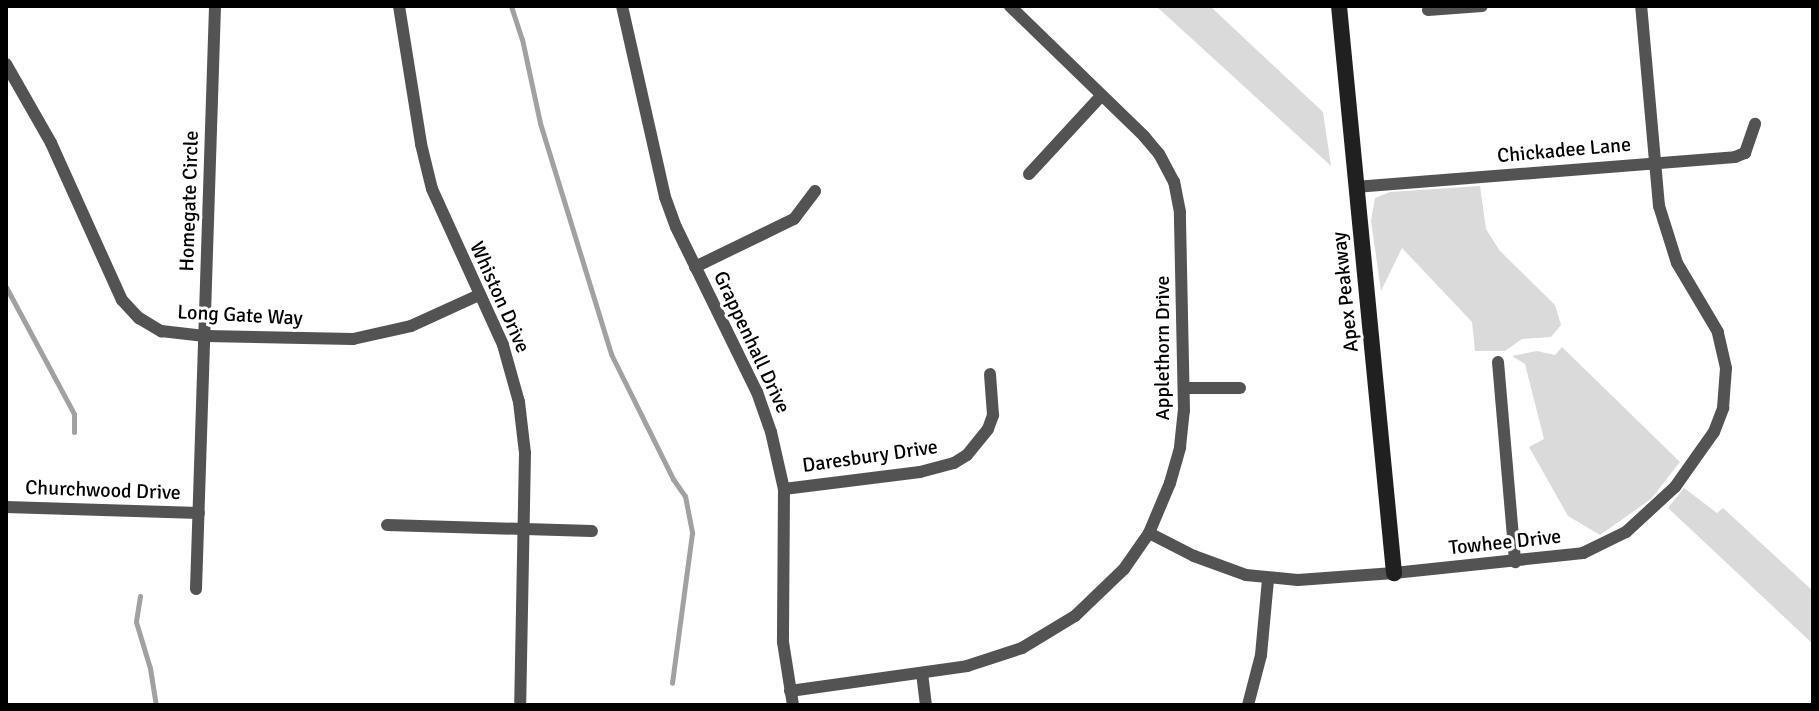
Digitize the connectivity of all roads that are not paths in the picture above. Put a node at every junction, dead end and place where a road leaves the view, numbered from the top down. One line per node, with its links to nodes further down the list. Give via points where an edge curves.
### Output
1 (215, 6): 18 (street, Homegate Circle)
2 (399, 6): 17 (street, Whiston Drive, via 426,167)
3 (622, 6): 16 (street, Grappenhall Drive, via 657,167)
4 (1010, 6): 10 (street, Applethorn Drive)
5 (1339, 6): 14 (main road, Apex Peakway)
6 (1482, 6): 8 (street)
7 (1641, 6): 12 (street, Towhee Drive)
8 (1428, 10)
9 (6, 64): 18 (street, Long Gate Way, via 41,122 122,300 161,331)
10 (1101, 96): 13 (street); 21 (street, Applethorn Drive, via 1159,154 1177,195)
11 (1755, 124): 12 (street, Chickadee Lane, via 1750,144 1735,157)
12 (1653, 163): 14 (street, Chickadee Lane); 30 (street, Towhee Drive, via 1666,234 1724,352 1723,408 1698,458 1626,532 1583,553)
13 (1029, 174)
14 (1355, 187): 31 (main road, Apex Peakway)
15 (815, 191): 16 (street, via 794,219)
16 (695, 267): 23 (street, Grappenhall Drive, via 757,392)
17 (479, 295): 18 (street, Long Gate Way, via 411,326 374,336); 27 (street, Whiston Drive, via 503,345 519,402 525,453)
18 (205, 336): 25 (street, Homegate Circle)
19 (1498, 362): 30 (street)
20 (990, 374): 23 (street, Daresbury Drive, via 993,415 988,429 954,463)
21 (1184, 388): 22 (street); 29 (street, Applethorn Drive, via 1178,455)
22 (1240, 388)
23 (784, 489): 35 (street, Grappenhall Drive, via 783,642)
24 (6, 507): 25 (street, Churchwood Drive)
25 (199, 513): 33 (street, Homegate Circle)
26 (387, 525): 27 (street)
27 (523, 528): 28 (street); 36 (street, Whiston Drive)
28 (592, 531)
29 (1149, 533): 32 (street, Towhee Drive, via 1222,568); 34 (street, Applethorn Drive, via 1100,594 1049,633 997,658)
30 (1515, 562): 31 (street, Towhee Drive)
31 (1394, 573): 32 (street, Towhee Drive)
32 (1268, 579): 39 (street, via 1261,655)
33 (196, 589)
34 (922, 673): 35 (street, Applethorn Drive); 38 (street)
35 (790, 691): 37 (street, Grappenhall Drive)
36 (520, 705)
37 (793, 705)
38 (926, 705)
39 (1248, 705)

